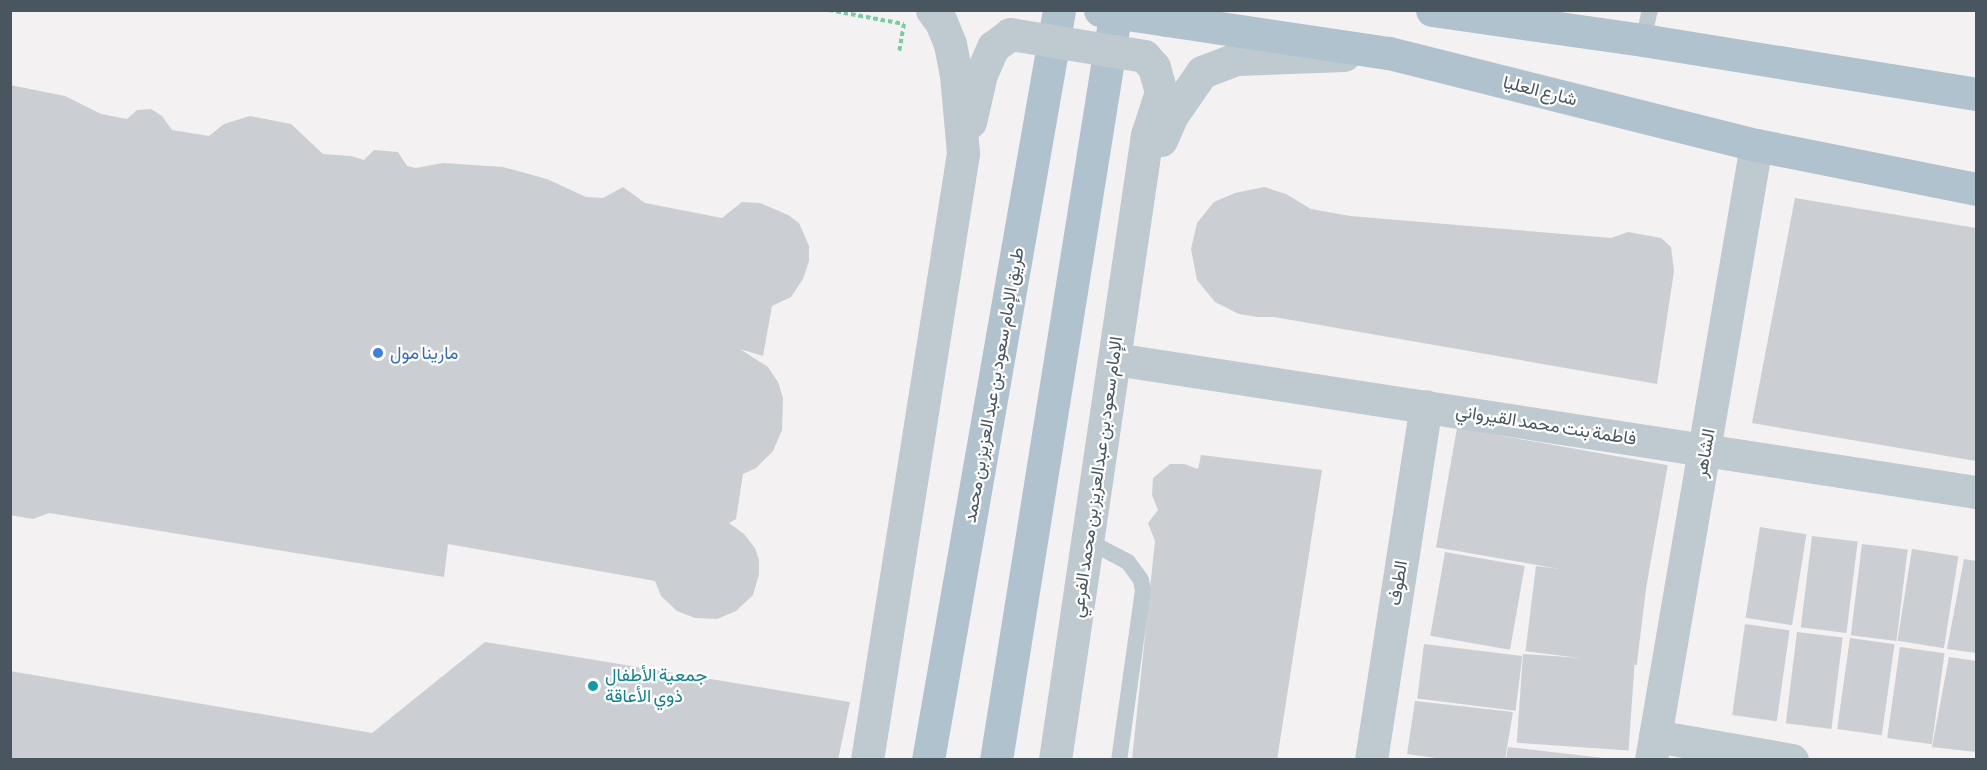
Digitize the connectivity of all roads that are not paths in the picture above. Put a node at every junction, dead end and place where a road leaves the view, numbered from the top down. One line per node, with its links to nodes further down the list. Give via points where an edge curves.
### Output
1 (932, 10): 10 (street, via 942,22 950,44)
2 (1059, 10): 20 (main road, طريق الإمام سعود بن عبد العزيز بن محمد)
3 (1100, 10): 7 (main road, شارع العليا, bridge)
4 (1116, 10): 21 (main road)
5 (1432, 10): 6 (main road)
6 (1647, 25): 8 (main road)
7 (1389, 53): 9 (main road, شارع العليا); 12 (street, via 1236,59 1202,72 1172,115)
8 (1977, 94)
9 (1756, 145): 11 (main road, شارع العليا); 15 (street, الشاهر)
10 (963, 153): 12 (street, bridge, via 981,74 993,47 1010,34 1144,56 1154,67 1161,92 1147,135); 19 (street)
11 (1977, 189)
12 (1137, 194): 13 (street, الإمام سعود بن عبدالعزيز بن محمد الفرعي)
13 (1115, 359): 14 (street, فاطمة بنت محمد القيرواني); 17 (street, الإمام سعود بن عبدالعزيز بن محمد الفرعي)
14 (1426, 406): 15 (street, فاطمة بنت محمد القيرواني); 24 (street, الطوف)
15 (1706, 450): 16 (street, فاطمة بنت محمد القيرواني); 18 (street, الشاهر)
16 (1977, 492)
17 (1088, 541): 22 (street, الإمام سعود بن عبدالعزيز بن محمد الفرعي); 23 (lane, via 1128,562 1143,590)
18 (1653, 748): 25 (street)
19 (867, 759)
20 (928, 759)
21 (996, 759)
22 (1055, 759)
23 (1119, 759)
24 (1371, 759)
25 (1792, 759)

